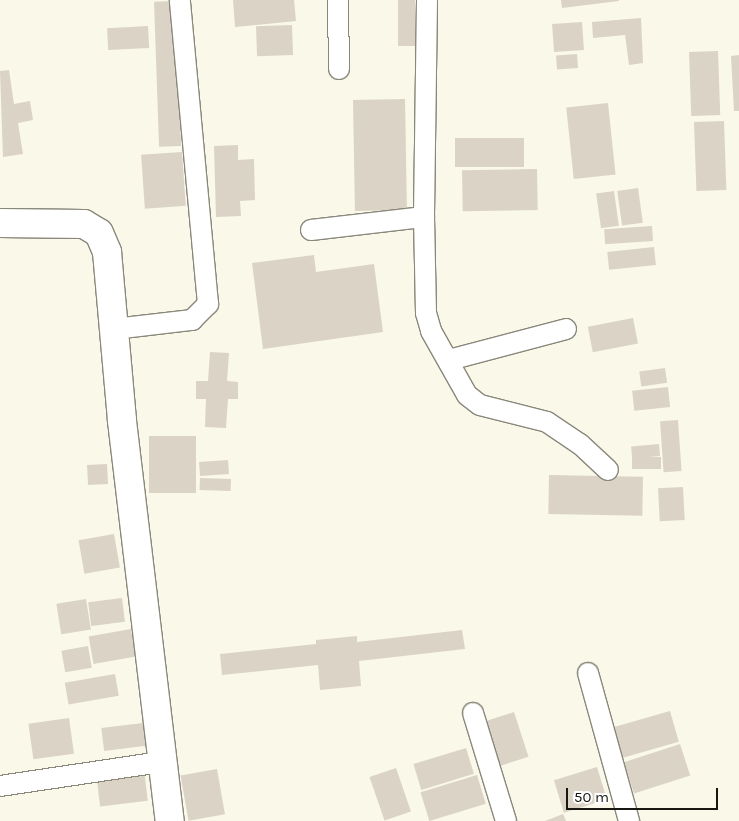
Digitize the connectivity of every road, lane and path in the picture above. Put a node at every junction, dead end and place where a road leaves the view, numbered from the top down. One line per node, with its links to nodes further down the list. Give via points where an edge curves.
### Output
1 (180, 0): 8 (street, via 208,304 192,320)
2 (338, 0): 4 (street)
3 (427, 0): 5 (street)
4 (339, 69)
5 (424, 217): 7 (street); 10 (street, via 426,313 431,331)
6 (0, 223): 8 (street, via 84,224 99,234 108,252)
7 (311, 230)
8 (114, 329): 14 (street)
9 (566, 329): 10 (street)
10 (449, 360): 11 (street, via 467,395 480,405 548,422 580,444)
11 (608, 470)
12 (588, 672): 18 (street)
13 (473, 713): 17 (street)
14 (161, 762): 15 (street); 16 (street)
15 (0, 786)
16 (170, 821)
17 (506, 821)
18 (630, 821)

